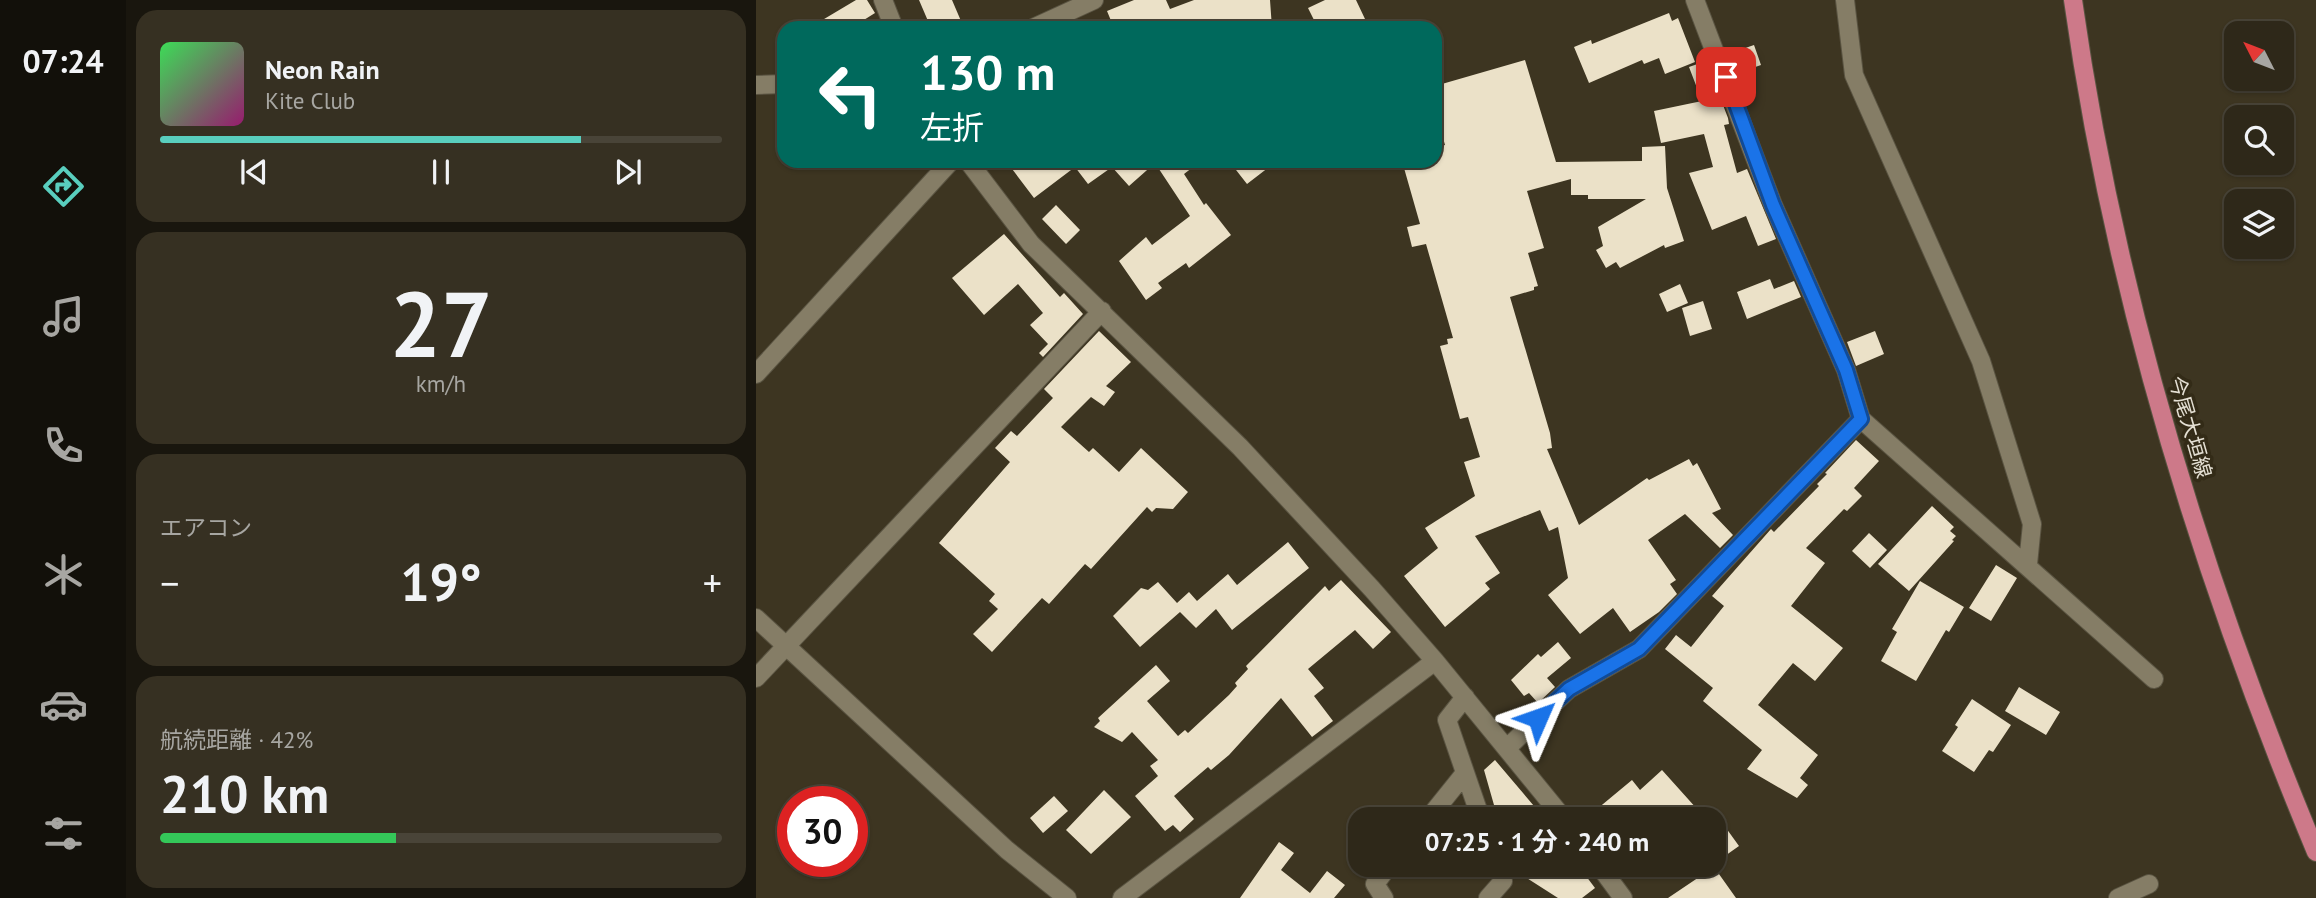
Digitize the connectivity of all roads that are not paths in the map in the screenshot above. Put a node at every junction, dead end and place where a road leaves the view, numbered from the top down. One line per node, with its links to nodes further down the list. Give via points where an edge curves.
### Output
1 (883, 0): 6 (street)
2 (1094, 0): 7 (street)
3 (1695, 0): 14 (street, via 1773,205 1846,370)
4 (1845, 0): 15 (street, via 1854,75 1981,361 2032,524)
5 (2073, 0): 27 (main road, 今尾大垣線, via 2133,308 2180,477 2236,645)
6 (891, 21)
7 (1048, 21)
8 (777, 84): 9 (street)
9 (756, 85)
10 (945, 168): 13 (street)
11 (973, 168): 12 (street, via 1031,244)
12 (1102, 311): 17 (street); 18 (street, via 1240,447)
13 (756, 374)
14 (1861, 419): 15 (street); 22 (street, via 1639,649 1569,689)
15 (2028, 565): 20 (street)
16 (756, 618): 17 (street)
17 (785, 647): 19 (street); 32 (street, via 1007,850)
18 (1435, 661): 21 (street); 33 (street)
19 (756, 678)
20 (2154, 679)
21 (1465, 697): 22 (street); 23 (street, via 1447,720)
22 (1507, 748): 26 (street)
23 (1465, 773): 24 (street); 25 (street)
24 (1438, 807)
25 (1477, 807)
26 (1554, 807)
27 (2316, 852)
28 (1380, 877): 34 (street, via 1375,884)
29 (1502, 877): 35 (street)
30 (1608, 877): 36 (street)
31 (2149, 884): 37 (street)
32 (1067, 898)
33 (1122, 898)
34 (1384, 898)
35 (1488, 898)
36 (1623, 898)
37 (2118, 898)

